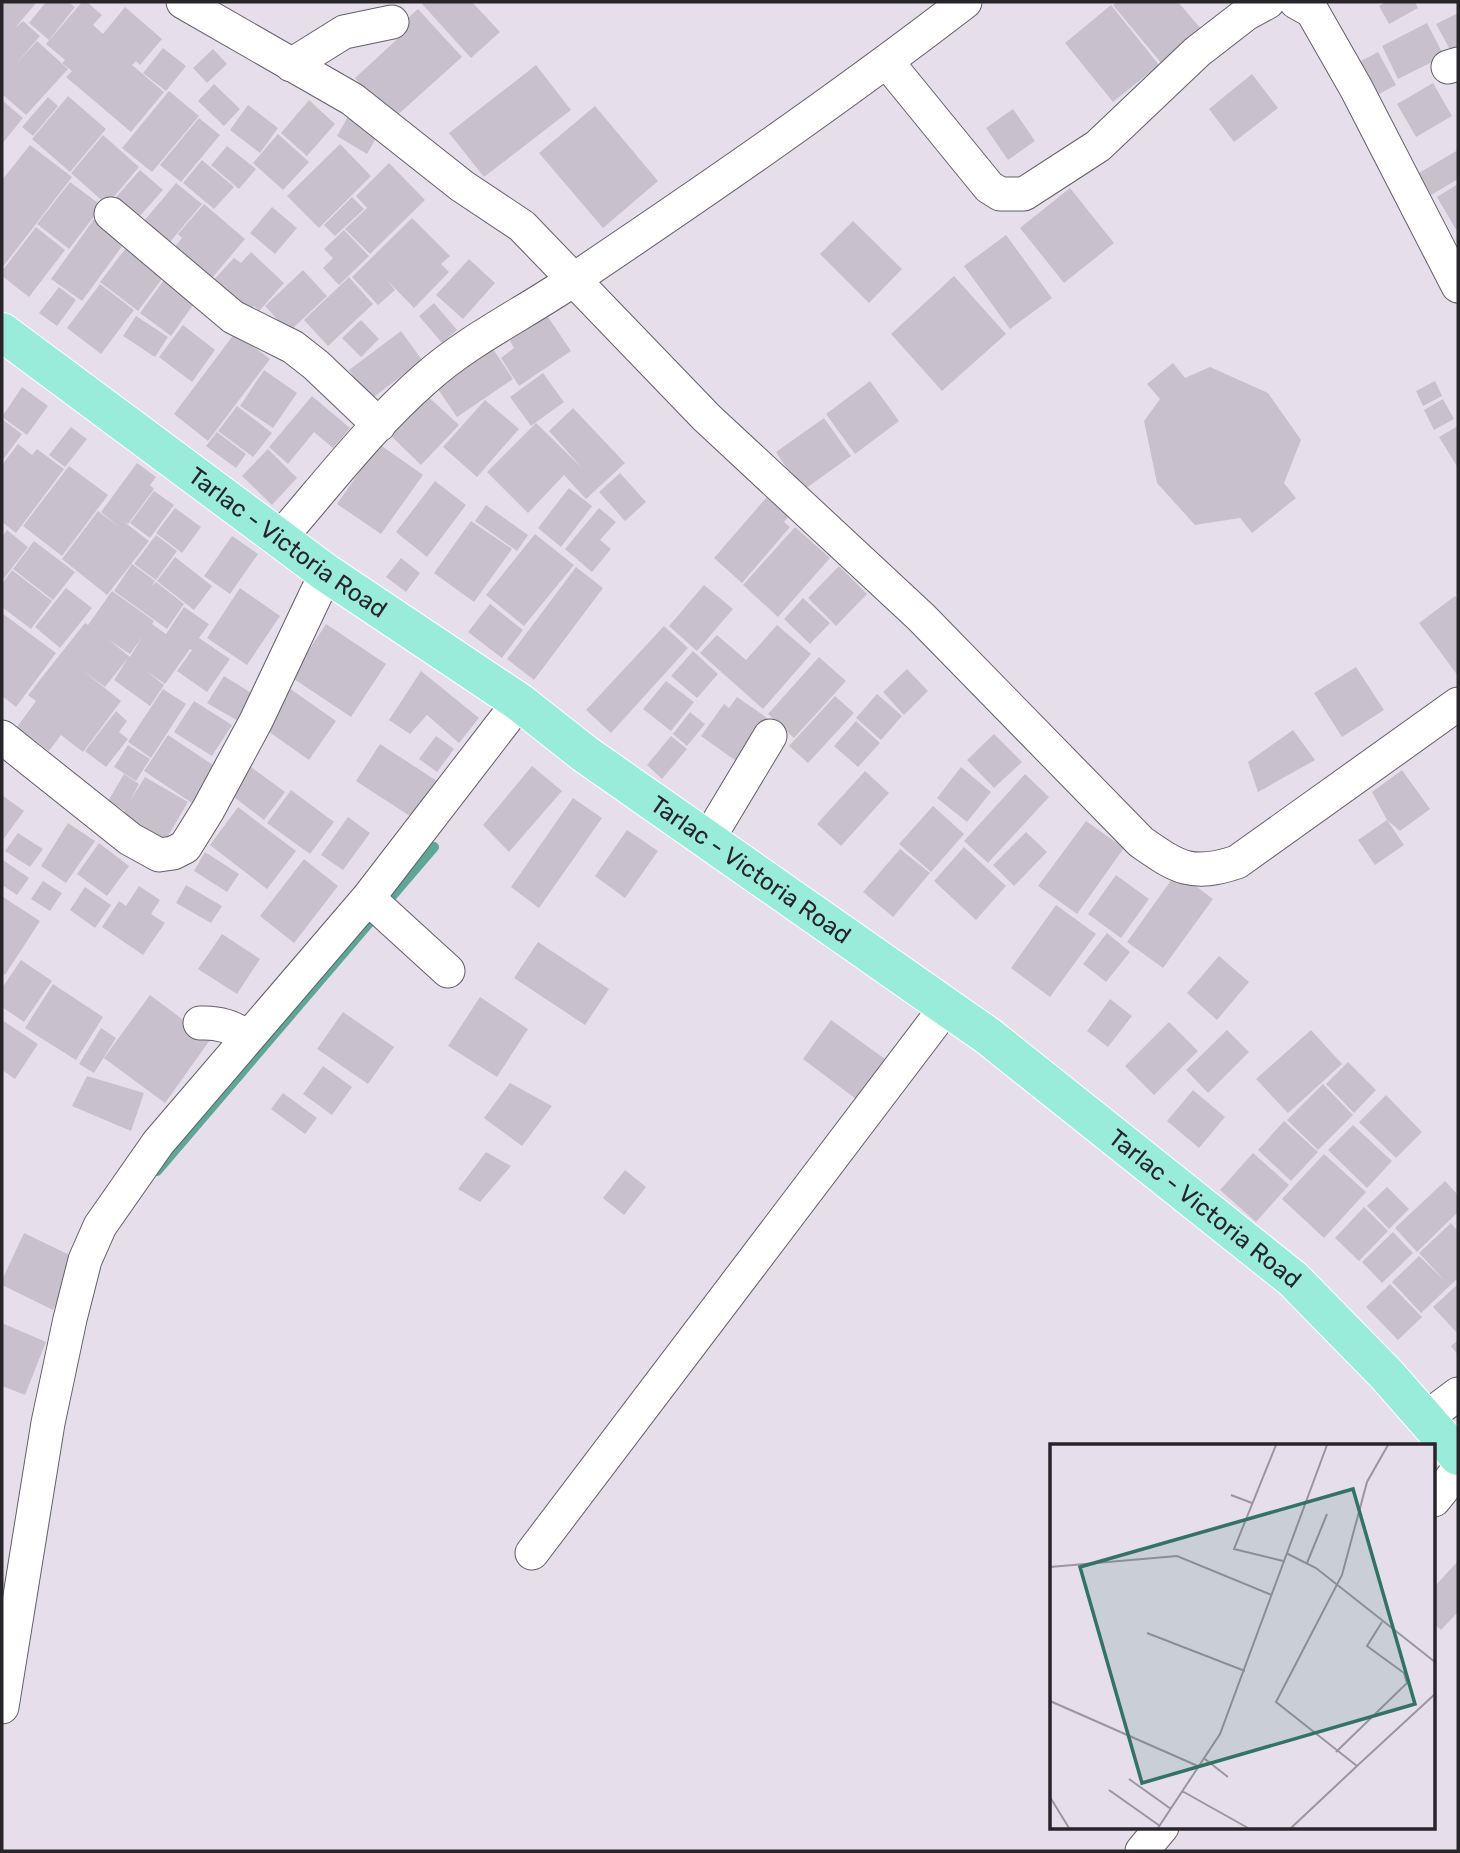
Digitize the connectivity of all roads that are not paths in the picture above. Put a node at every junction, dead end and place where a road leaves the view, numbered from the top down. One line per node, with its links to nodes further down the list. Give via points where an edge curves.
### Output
1 (183, 2): 7 (street)
2 (965, 2): 6 (street)
3 (1268, 2): 6 (street, via 1197,52 1098,146 1024,194 1000,194 989,187)
4 (1296, 2): 10 (street, via 1312,11 1356,88)
5 (392, 22): 7 (street, via 344,32)
6 (887, 62): 9 (street)
7 (290, 65): 9 (street, via 352,99 462,186 522,226)
8 (111, 214): 12 (street, via 233,317 301,353)
9 (574, 280): 12 (street, via 427,377); 16 (street, via 706,418 922,617 1141,842 1166,860 1193,870 1213,870 1237,862)
10 (1458, 286)
11 (2, 332): 13 (main road, Tarlac - Victoria Road)
12 (379, 425): 13 (street)
13 (279, 538): 14 (main road, Tarlac - Victoria Road)
14 (326, 573): 15 (main road, Tarlac - Victoria Road); 18 (street, via 256,721 185,847 159,855 130,839)
15 (519, 702): 19 (main road, Tarlac - Victoria Road); 20 (street)
16 (1458, 704)
17 (770, 736): 19 (street)
18 (2, 737)
19 (707, 841): 22 (main road, Tarlac - Victoria Road)
20 (368, 898): 21 (street); 24 (street)
21 (448, 971)
22 (946, 1007): 26 (main road, Tarlac - Victoria Road, via 1293,1279); 30 (street)
23 (200, 1023): 24 (street, via 233,1027)
24 (249, 1037): 31 (street, via 158,1143 100,1226 85,1260 48,1423)
25 (1458, 1394): 26 (street)
26 (1426, 1418): 27 (main road, Tarlac - Victoria Road)
27 (1458, 1456)
28 (1458, 1470): 29 (street)
29 (1436, 1498)
30 (533, 1553)
31 (2, 1707)
32 (1161, 1828): 33 (street)
33 (1142, 1851)

